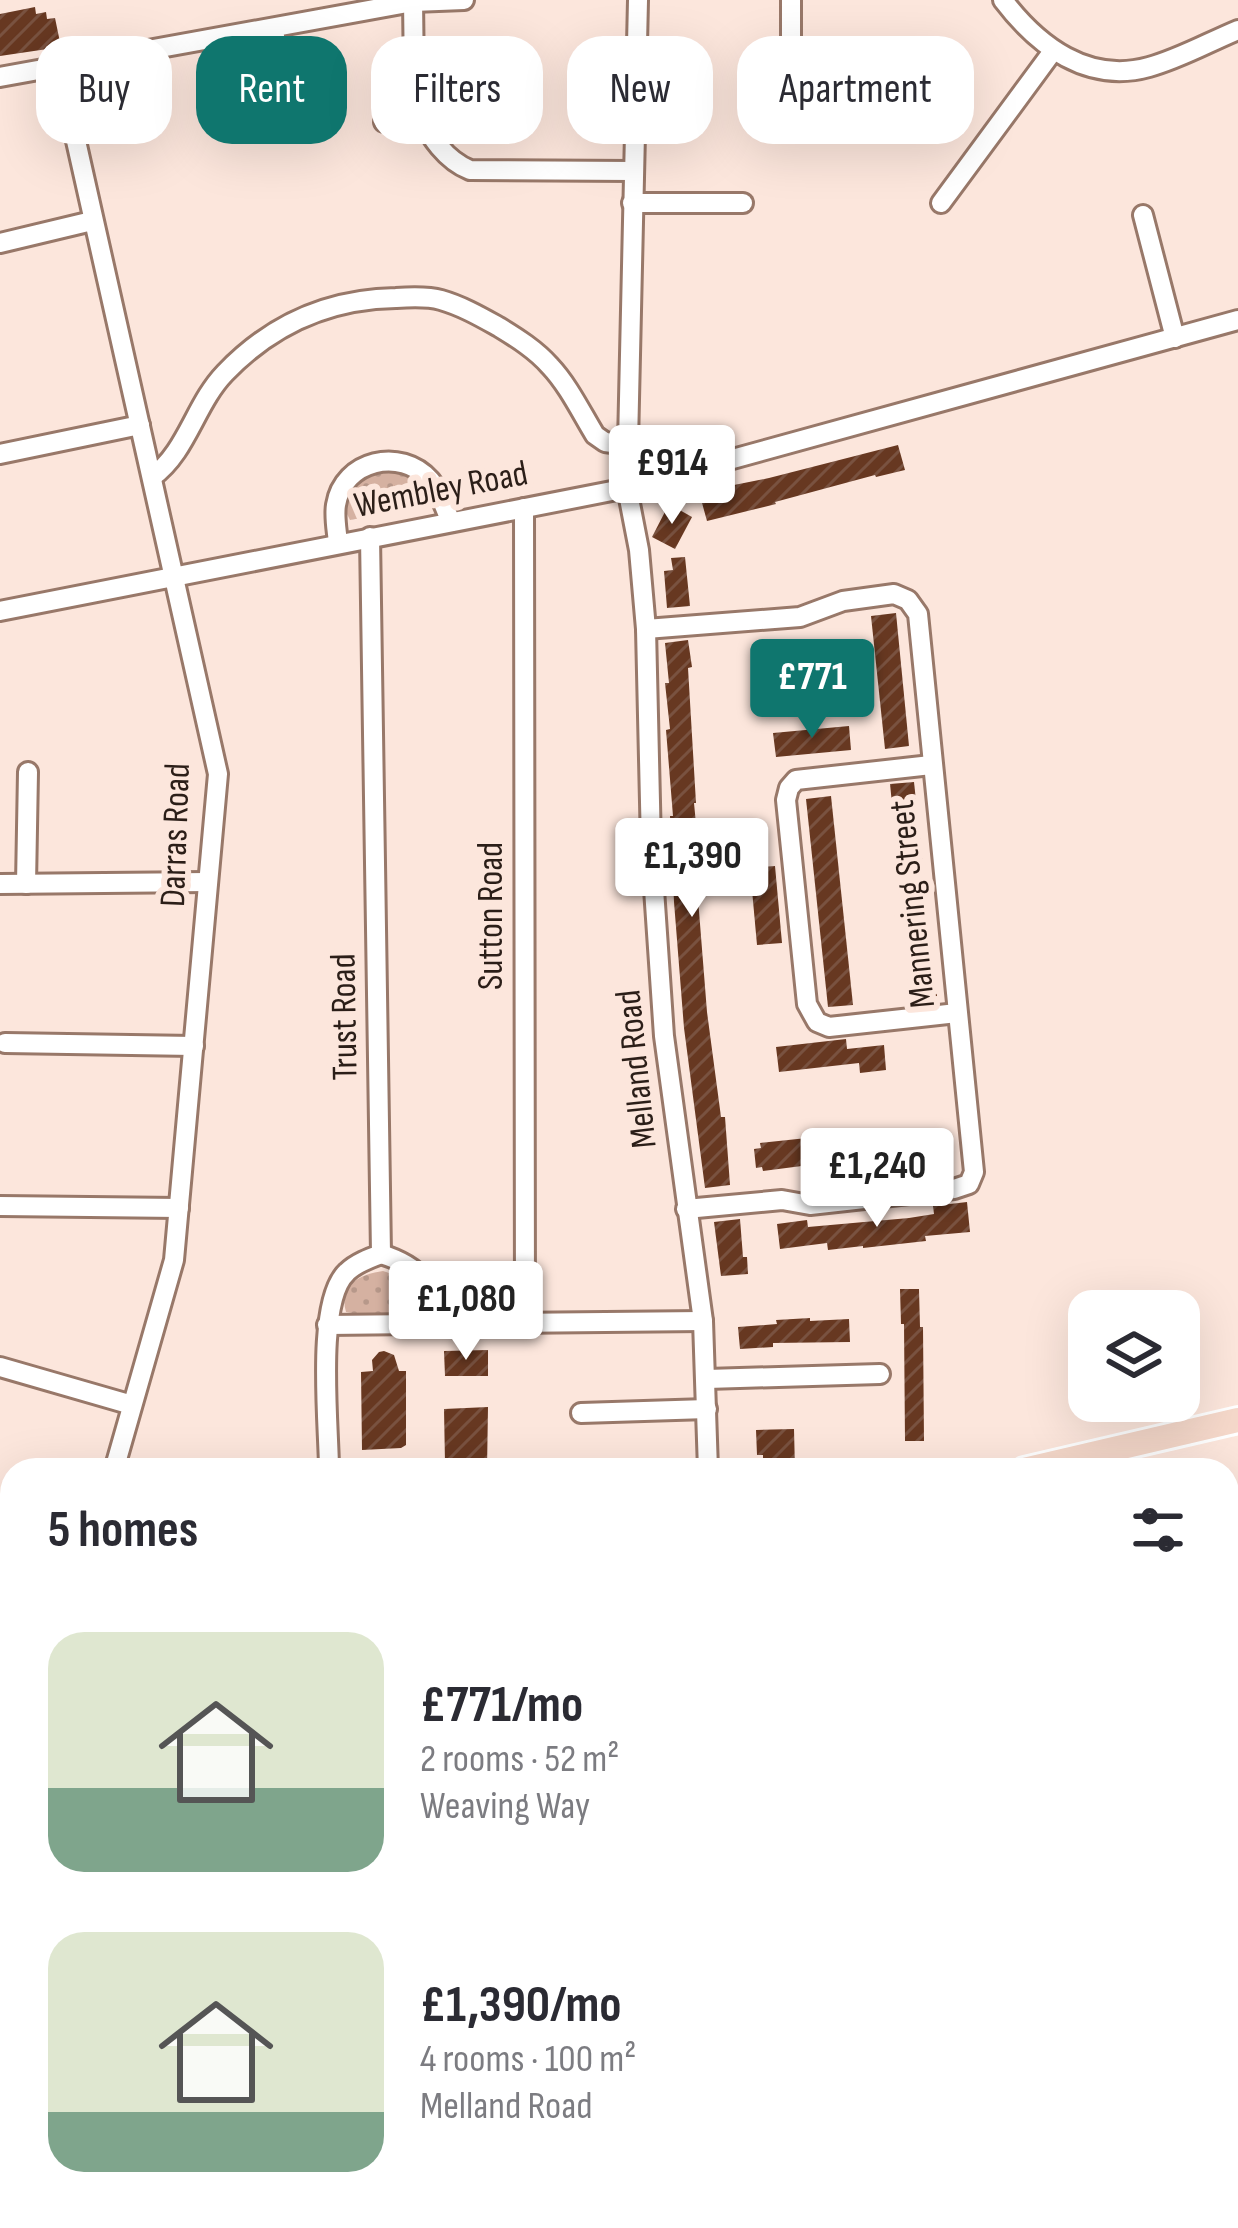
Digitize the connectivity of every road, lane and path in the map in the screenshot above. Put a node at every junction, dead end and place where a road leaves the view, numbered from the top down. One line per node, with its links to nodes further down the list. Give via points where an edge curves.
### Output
1 (306, 0): 7 (street)
2 (464, 0): 6 (street)
3 (638, 0): 19 (street, Melland Road)
4 (791, 0): 12 (street)
5 (1003, 0): 14 (street)
6 (413, 1): 7 (street); 11 (street)
7 (308, 21): 8 (street)
8 (274, 28): 10 (street); 13 (street)
9 (1238, 30): 14 (street, via 1123,70 1084,66)
10 (275, 36)
11 (413, 36)
12 (791, 36)
13 (172, 46)
14 (1053, 51): 22 (street)
15 (36, 70): 16 (street)
16 (0, 77)
17 (76, 144): 24 (street, Darras Road)
18 (436, 144): 19 (street, via 470,170)
19 (633, 172): 20 (street, Melland Road)
20 (632, 203): 21 (street); 29 (street, Melland Road)
21 (743, 203)
22 (941, 203)
23 (1143, 215): 27 (street)
24 (92, 221): 25 (street); 28 (street, Darras Road)
25 (0, 243)
26 (1238, 320): 27 (street, Wembley Road)
27 (1174, 338): 32 (street, Wembley Road)
28 (140, 425): 30 (street); 31 (street, Darras Road)
29 (626, 445): 31 (street, via 604,442 551,366 497,326 438,298 372,298 315,310 252,349 221,377 169,465); 32 (street, Melland Road)
30 (0, 454)
31 (152, 477): 37 (street, Darras Road)
32 (627, 488): 33 (street, Wembley Road); 39 (street, Melland Road)
33 (524, 508): 34 (street, Wembley Road); 53 (street, Sutton Road)
34 (451, 522): 35 (street, Wembley Road); 36 (street, via 417,470 402,461 362,466 336,503)
35 (370, 537): 36 (street, Wembley Road); 51 (street, Trust Road)
36 (338, 543): 37 (street, Wembley Road)
37 (175, 576): 38 (street, Wembley Road); 42 (street, Darras Road, via 218,774)
38 (0, 611)
39 (646, 628): 40 (street, Mannering Street, via 800,617 866,596 908,600 918,614); 50 (street, Melland Road, via 659,964)
40 (932, 765): 45 (street, Mannering Street); 45 (street, via 796,780 786,800 794,880 807,1004 817,1022)
41 (28, 772): 44 (street)
42 (208, 882): 44 (street); 47 (street, Darras Road)
43 (0, 884): 44 (street)
44 (26, 884)
45 (957, 1013): 50 (street, Mannering Street, via 969,1184 811,1205)
46 (5, 1043): 47 (street)
47 (194, 1046): 49 (street, Darras Road)
48 (0, 1206): 49 (street)
49 (178, 1208): 59 (street, Darras Road, via 174,1260)
50 (686, 1209): 52 (street, Melland Road)
51 (381, 1254): 54 (street, via 345,1273); 55 (street, via 419,1275 432,1296)
52 (703, 1321): 53 (street); 58 (street, Melland Road)
53 (525, 1324): 55 (street)
54 (327, 1325): 55 (street); 64 (street)
55 (431, 1325)
56 (0, 1367): 59 (street)
57 (880, 1374): 58 (street)
58 (707, 1379): 60 (street, Melland Road)
59 (132, 1405): 63 (street, Darras Road)
60 (707, 1409): 61 (street); 65 (street, Melland Road)
61 (581, 1413)
62 (1238, 1420): 66 (main road)
63 (117, 1458)
64 (329, 1458)
65 (708, 1458)
66 (1075, 1458)

